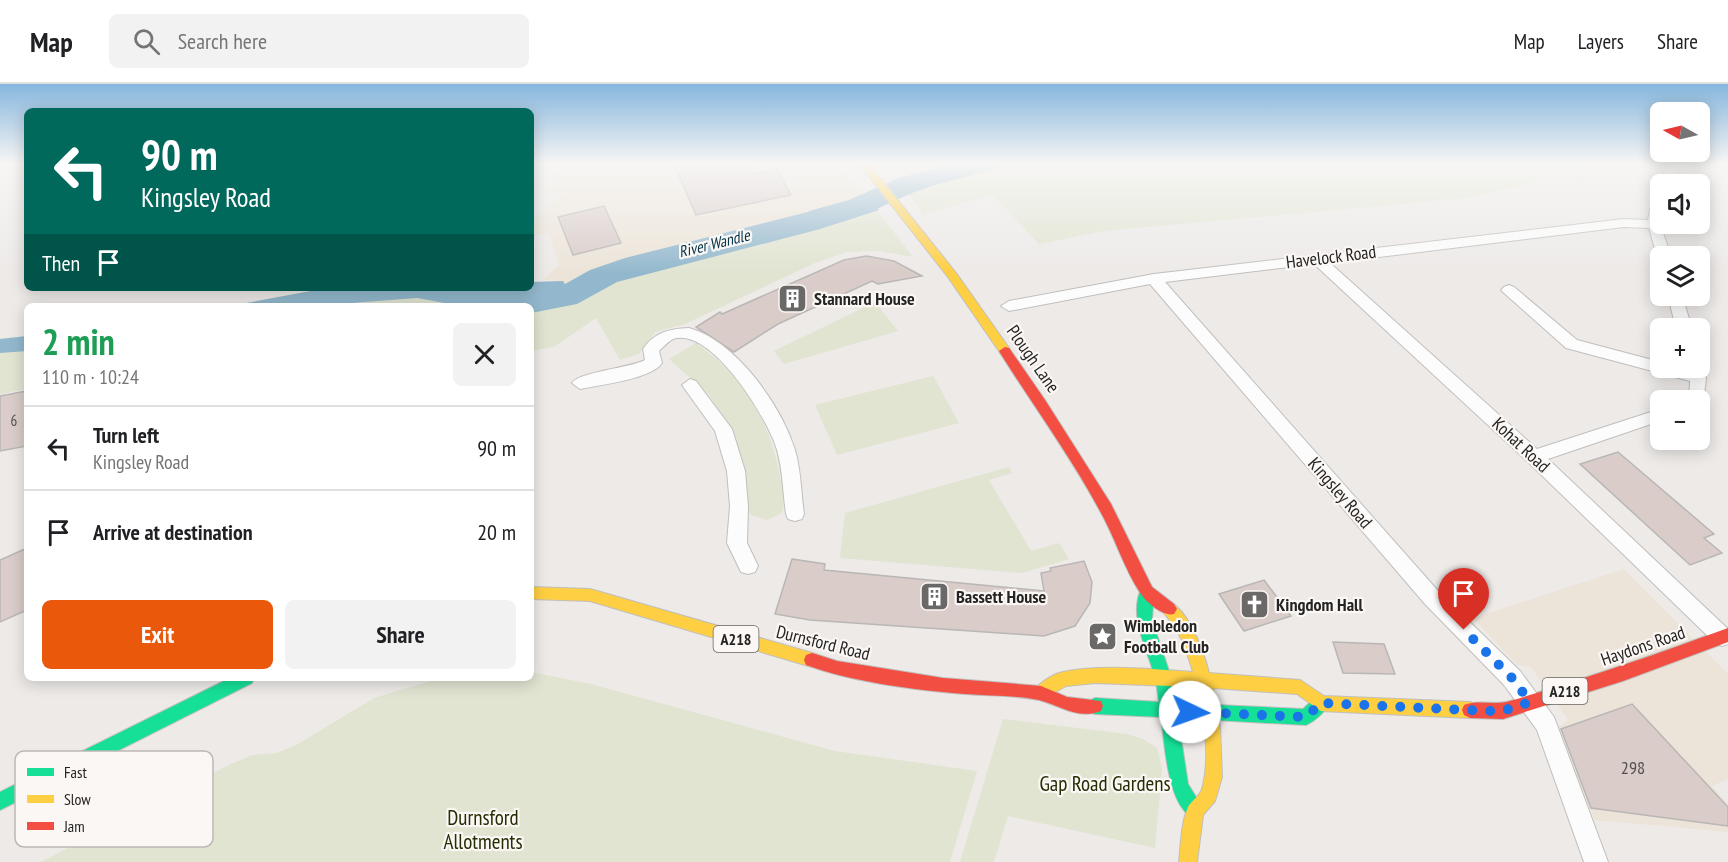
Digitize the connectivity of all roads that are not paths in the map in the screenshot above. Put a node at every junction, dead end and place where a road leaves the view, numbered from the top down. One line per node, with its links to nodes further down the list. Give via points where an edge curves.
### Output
1 (893, 200): 14 (main road, Plough Lane, via 952,275 1041,403 1106,508)
2 (1650, 224): 3 (street, Havelock Road, via 1624,223)
3 (1316, 258): 4 (street, Havelock Road); 11 (street, Kohat Road)
4 (1154, 279): 6 (street, Havelock Road); 21 (street, Kingsley Road, via 1432,598 1512,678)
5 (1509, 290): 7 (street, via 1572,344)
6 (1010, 306)
7 (1650, 362)
8 (580, 383): 12 (street, via 640,370 654,363 651,349 659,338 676,331 700,335 733,363 759,399 786,449)
9 (690, 385): 13 (street, via 723,429 736,471 737,543)
10 (1650, 418): 11 (street)
11 (1534, 457): 16 (street, Kohat Road)
12 (795, 514)
13 (748, 566)
14 (1147, 591): 17 (main road, via 1144,620); 18 (main road, Plough Lane, via 1179,616)
15 (534, 593): 20 (main road, Durnsford Road / A218, via 590,596 638,607 837,668 943,685)
16 (1725, 636): 21 (main road, Haydons Road / A218, via 1623,674)
17 (1164, 677): 18 (main road); 20 (main road, via 1063,679); 23 (main road)
18 (1204, 680): 22 (main road, via 1300,687); 24 (main road, Plough Lane)
19 (240, 681): 25 (main road)
20 (1041, 693): 23 (main road, Durnsford Road, via 1066,704)
21 (1530, 702): 22 (main road, Haydons Road / A218, via 1503,711); 30 (street, Kingsley Road, via 1546,724)
22 (1321, 703): 24 (main road, via 1306,717)
23 (1169, 711): 24 (main road, Durnsford Road); 28 (main road, via 1180,787)
24 (1212, 713): 28 (main road, Plough Lane, via 1214,759 1209,796)
25 (100, 751)
26 (15, 794): 27 (main road)
27 (0, 801)
28 (1196, 810): 29 (main road)
29 (1188, 862)
30 (1596, 862)

